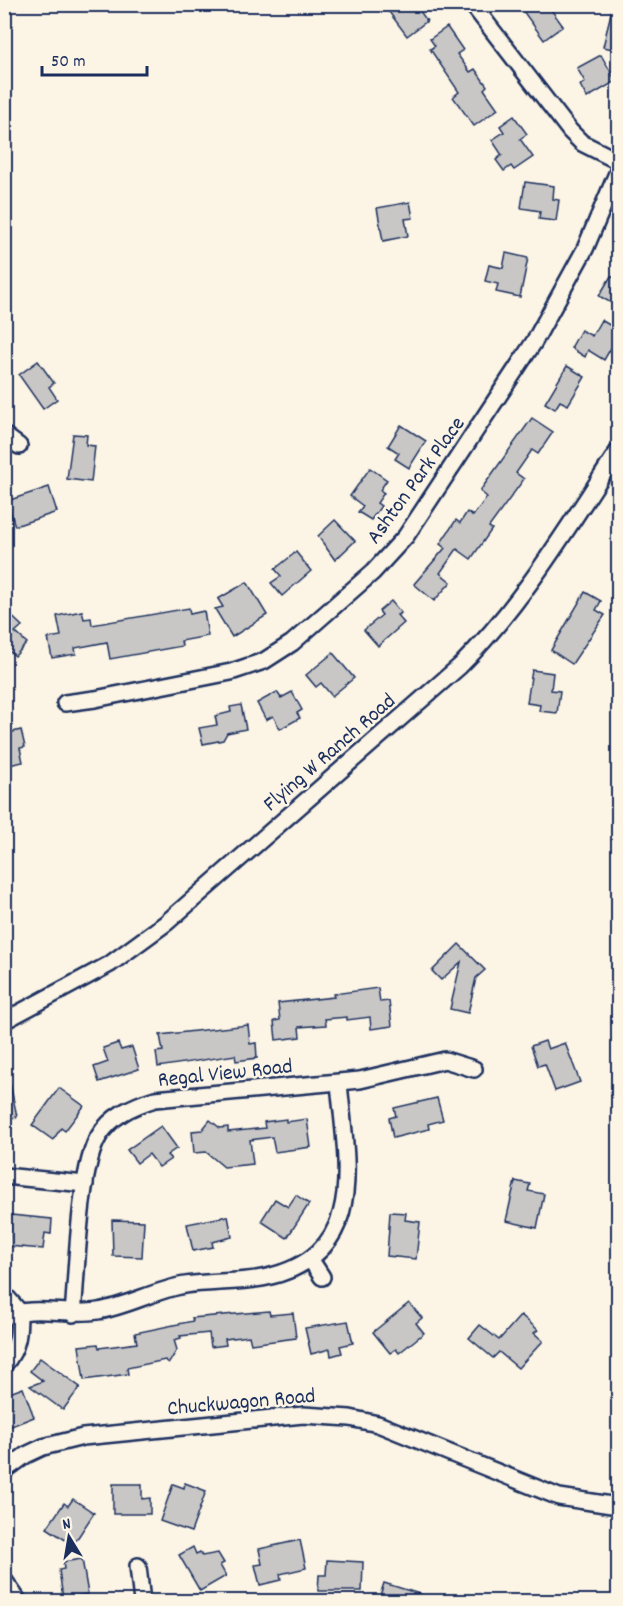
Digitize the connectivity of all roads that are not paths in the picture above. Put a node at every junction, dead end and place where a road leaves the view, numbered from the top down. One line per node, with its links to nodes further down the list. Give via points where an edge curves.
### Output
1 (472, 4): 2 (street, via 570,131 582,143)
2 (618, 161)
3 (618, 171): 7 (street, Ashton Park Place, via 585,249 525,358 406,536 373,572 292,643 264,661 231,672)
4 (4, 435): 5 (street)
5 (19, 446)
6 (618, 451): 8 (street, Flying W Ranch Road, via 512,606 460,666 166,922 110,964)
7 (65, 703)
8 (4, 1021)
9 (474, 1069): 10 (street, Regal View Road, via 445,1060)
10 (339, 1083): 12 (street, Regal View Road, via 155,1099 137,1104 110,1121 100,1134 93,1146); 13 (street, via 348,1176 346,1194 338,1225)
11 (4, 1176): 12 (street)
12 (86, 1184): 17 (street, Regal View Road)
13 (311, 1260): 14 (street); 17 (street, via 263,1278 179,1286 115,1307)
14 (322, 1277)
15 (4, 1294): 16 (street)
16 (11, 1314): 17 (street); 18 (street, via 19,1336 15,1351)
17 (73, 1314)
18 (4, 1365)
19 (4, 1471): 20 (street, Chuckwagon Road, via 26,1455 83,1437 327,1415 378,1424 559,1497)
20 (618, 1506)
21 (138, 1566): 24 (street)
22 (4, 1580): 23 (street)
23 (19, 1602)
24 (142, 1602)

